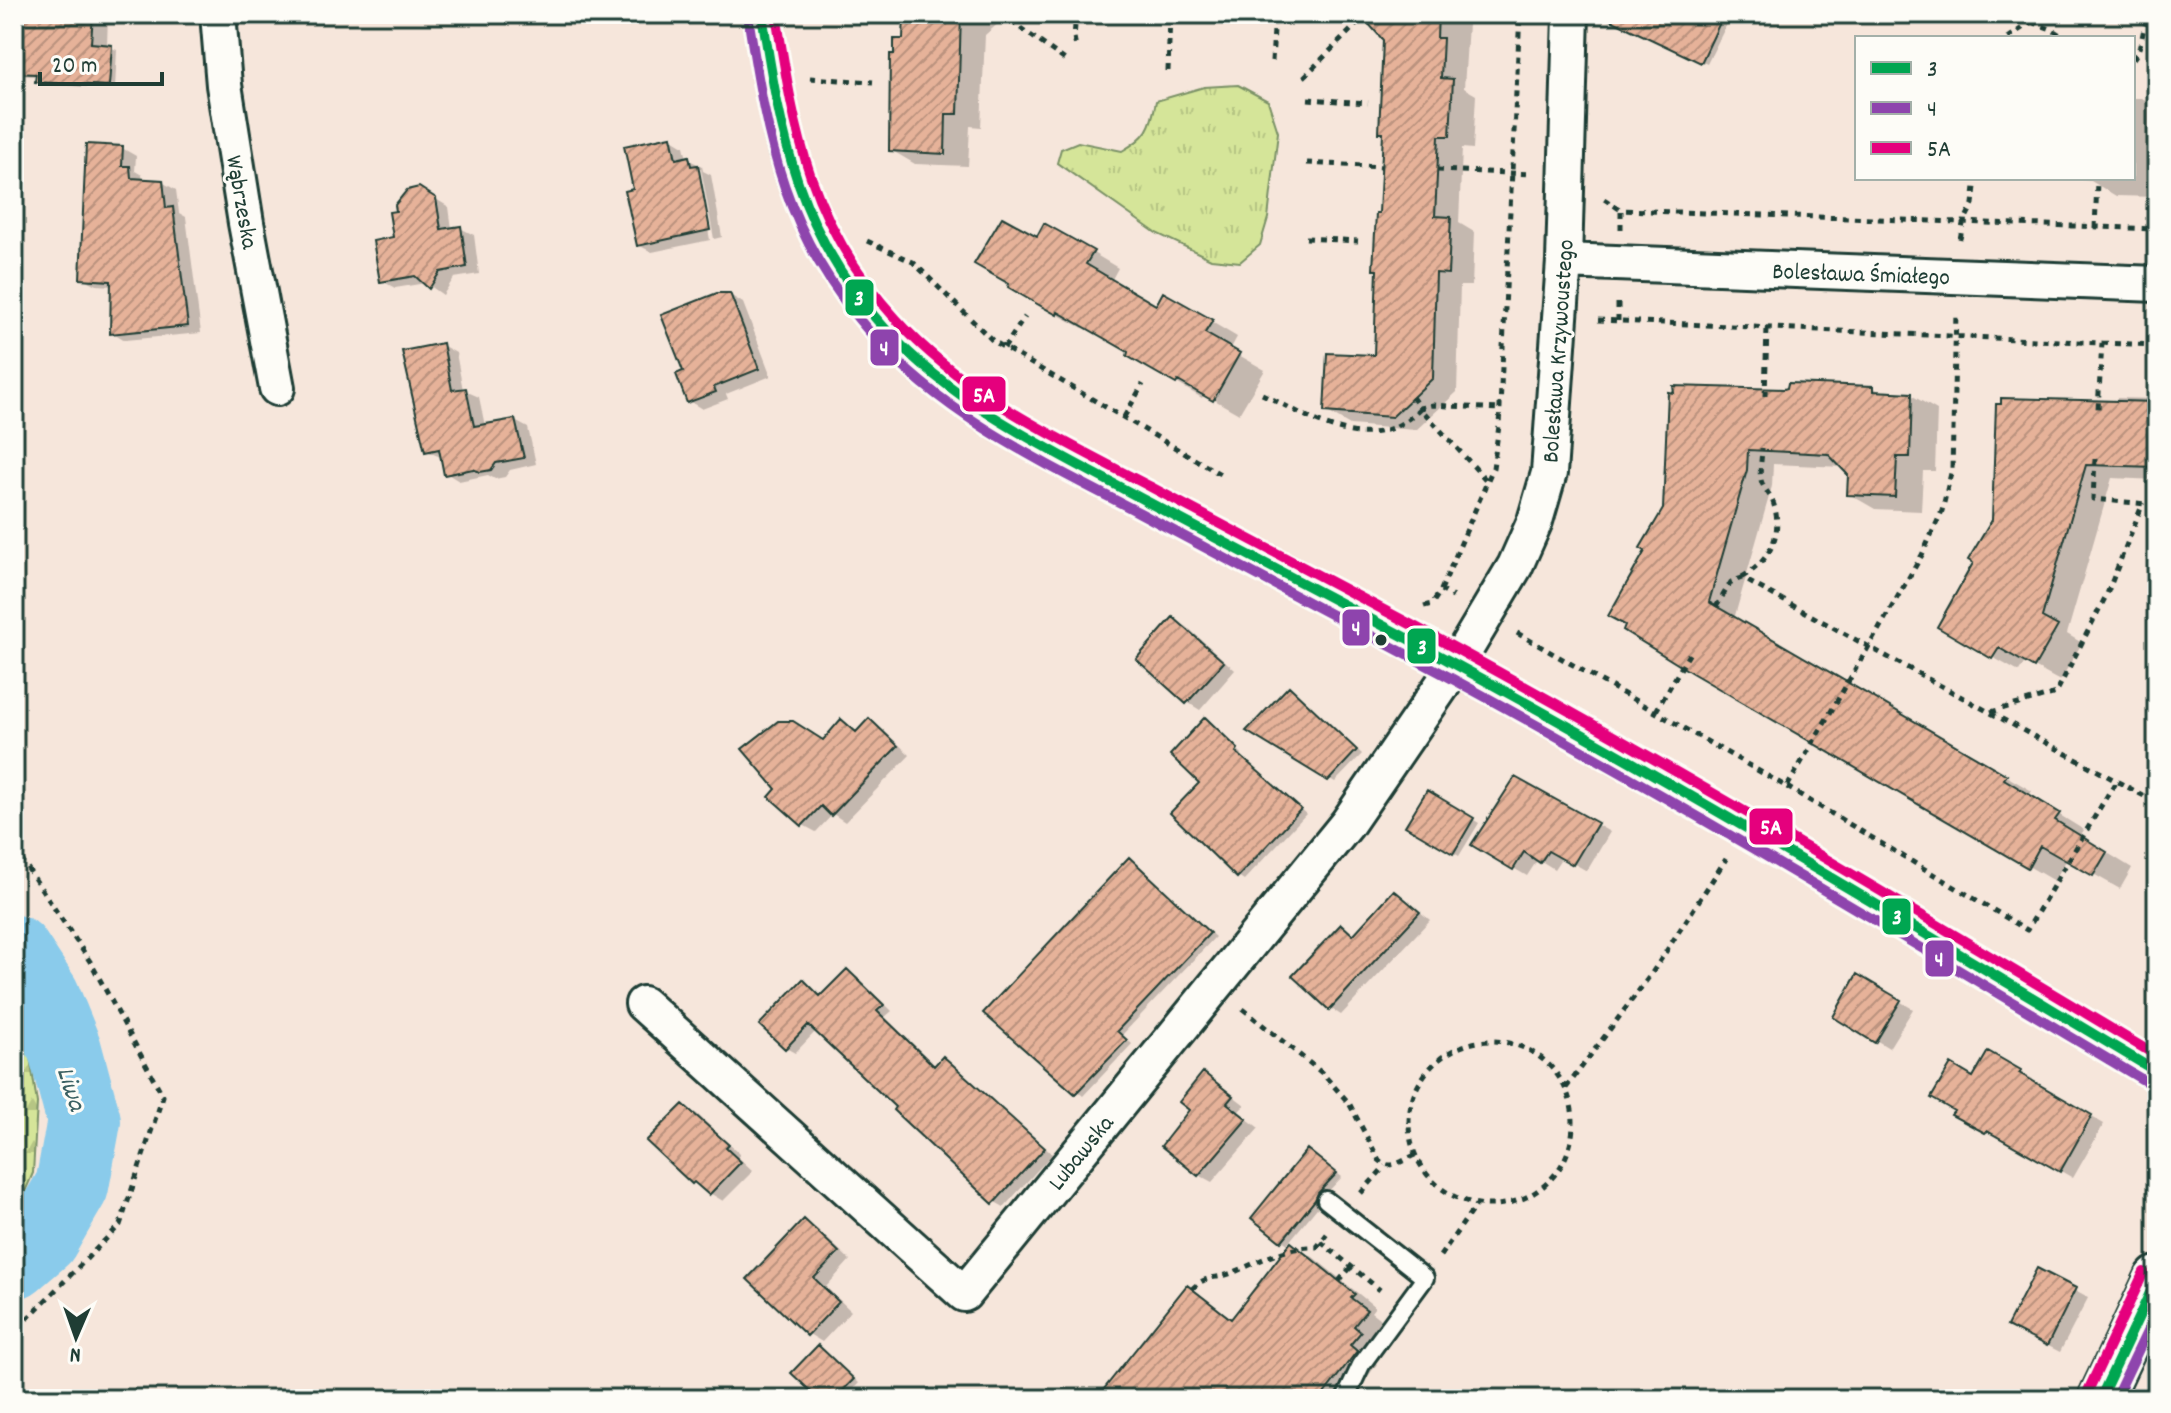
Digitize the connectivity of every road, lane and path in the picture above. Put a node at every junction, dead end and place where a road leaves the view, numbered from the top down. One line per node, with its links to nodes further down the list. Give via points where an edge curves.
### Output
1 (218, 14): 51 (street, Wąbrzeska, via 224,85)
2 (762, 14): 72 (street, via 796,180 838,267 891,338 990,416)
3 (1001, 14): 17 (path)
4 (1076, 14): 15 (path)
5 (1170, 14): 19 (path)
6 (1275, 14): 18 (path)
7 (1520, 14): 28 (path)
8 (1571, 14): 29 (street, Bolesława Krzywoustego)
9 (2042, 14): 12 (path)
10 (2150, 14): 16 (path)
11 (1363, 18): 20 (path)
12 (2031, 21): 13 (path); 14 (path)
13 (2011, 36)
14 (2062, 36)
15 (1076, 48)
16 (2135, 56)
17 (1065, 60)
18 (1272, 61)
19 (1168, 71)
20 (1304, 77)
21 (800, 79): 22 (path)
22 (873, 82)
23 (1308, 99): 24 (path)
24 (1368, 103)
25 (1307, 163): 26 (path)
26 (1382, 167)
27 (1437, 170): 28 (path)
28 (1510, 173): 29 (path); 56 (path)
29 (1566, 176): 38 (street, Bolesława Krzywoustego)
30 (1976, 180): 32 (path, via 1973,204)
31 (2097, 182): 33 (path)
32 (1963, 224): 33 (path); 39 (path, via 1621,210); 40 (path)
33 (2095, 228): 34 (path)
34 (2157, 229)
35 (857, 236): 49 (path, via 913,262)
36 (1306, 238): 37 (path)
37 (1358, 241)
38 (1564, 261): 39 (street, Bolesława Śmiałego); 43 (street, Bolesława Krzywoustego)
39 (1620, 263): 40 (street, Bolesława Śmiałego); 44 (path)
40 (1959, 276): 41 (street, Bolesława Śmiałego); 46 (path)
41 (2157, 284)
42 (1025, 317): 49 (path)
43 (1560, 319): 44 (path); 69 (street, Bolesława Krzywoustego, via 1549,473 1535,521)
44 (1618, 321): 45 (path)
45 (1767, 327): 46 (path); 53 (path)
46 (1955, 338): 47 (path); 70 (path, via 1952,469 1942,511)
47 (2102, 343): 48 (path); 57 (path)
48 (2157, 345)
49 (1004, 348): 58 (path)
50 (1143, 384): 58 (path)
51 (277, 388)
52 (1262, 394): 55 (path, via 1327,427 1357,433 1386,431)
53 (1765, 396)
54 (1412, 397): 55 (path)
55 (1420, 408): 56 (path); 62 (path)
56 (1500, 409): 62 (path)
57 (2098, 409)
58 (1124, 417): 61 (path)
59 (1762, 448): 65 (path, via 1761,480 1773,501 1777,524 1767,557)
60 (2095, 459): 63 (path, via 2093,499)
61 (1220, 474)
62 (1488, 482): 66 (path)
63 (2143, 503): 64 (path); 74 (path, via 2107,594 2056,693)
64 (2157, 505)
65 (1742, 578): 67 (path, via 1731,582); 70 (path)
66 (1441, 590): 68 (path, via 1432,604); 69 (path)
67 (1716, 607)
68 (1413, 608)
69 (1486, 615): 72 (street, Bolesława Krzywoustego); 73 (path)
70 (1869, 647): 74 (path); 76 (path)
71 (1692, 649): 73 (path)
72 (1456, 665): 80 (street, Lubawska, via 1347,824); 82 (street, via 1746,827)
73 (1656, 711): 76 (path)
74 (1990, 713): 75 (path)
75 (2116, 781): 76 (path, via 2027,930); 77 (path)
76 (1787, 787)
77 (2157, 803)
78 (14, 848): 94 (path, via 91,963 163,1096 120,1225)
79 (1731, 851): 83 (path, via 1652,973)
80 (1215, 986): 81 (street, Lubawska, via 964,1294); 85 (path, via 1322,1073 1349,1103)
81 (643, 1004)
82 (2157, 1072)
83 (1566, 1088): 84 (path, via 1547,1062 1521,1046 1490,1041 1460,1047 1434,1064 1415,1091 1409,1123); 87 (path, via 1573,1136 1552,1180 1525,1199)
84 (1415, 1155): 85 (path); 87 (path, via 1446,1193)
85 (1385, 1166): 88 (path)
86 (1326, 1200): 88 (lane)
87 (1476, 1205): 90 (path)
88 (1343, 1214): 89 (path); 90 (lane)
89 (1321, 1242): 92 (path, via 1203,1278); 93 (path)
90 (1425, 1278): 93 (lane)
91 (2157, 1278): 96 (street)
92 (1192, 1289)
93 (1403, 1308): 95 (lane, via 1361,1365)
94 (14, 1332)
95 (1345, 1399)
96 (2100, 1399)

